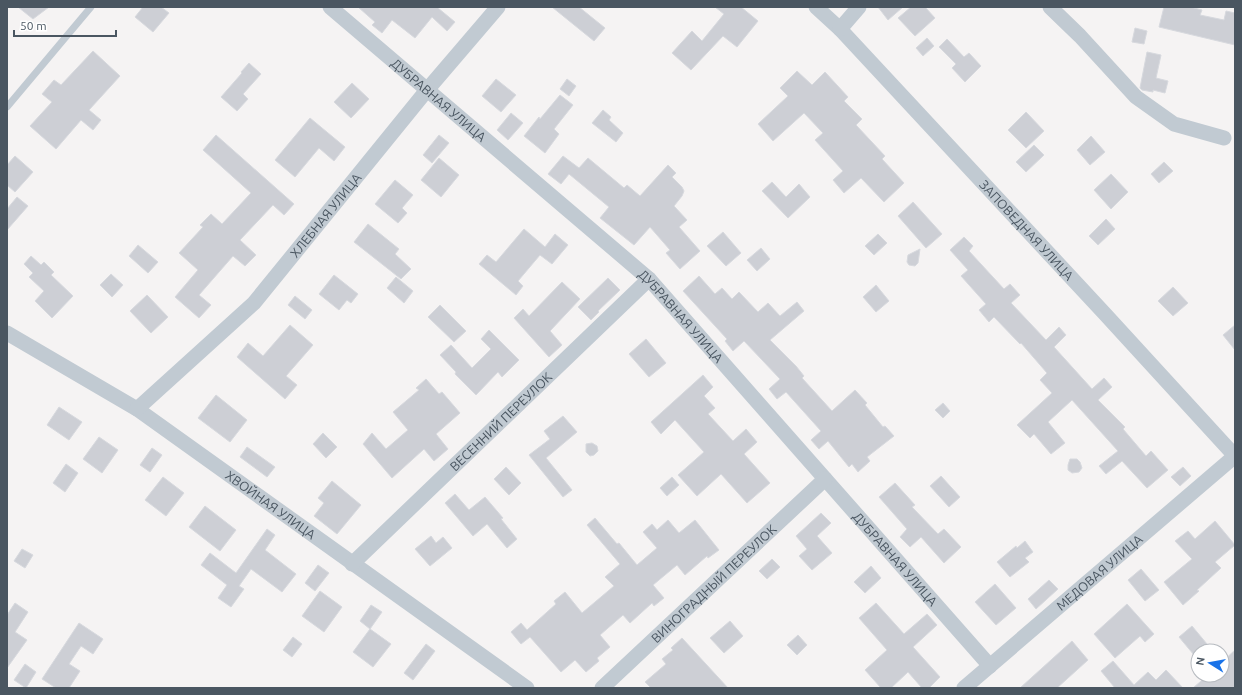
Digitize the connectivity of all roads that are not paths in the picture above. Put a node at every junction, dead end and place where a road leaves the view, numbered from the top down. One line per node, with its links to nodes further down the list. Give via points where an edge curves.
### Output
1 (91, 7): 9 (lane)
2 (330, 7): 8 (street, ДУБРАВНАЯ УЛИЦА)
3 (498, 7): 8 (street, ХЛЕБНАЯ УЛИЦА)
4 (816, 7): 7 (street, ЗАПОВЕДНАЯ УЛИЦА)
5 (859, 7): 7 (street)
6 (1050, 7): 10 (street, via 1136,97 1174,124)
7 (840, 29): 14 (street, ЗАПОВЕДНАЯ УЛИЦА)
8 (427, 90): 11 (street, ДУБРАВНАЯ УЛИЦА); 13 (street, ХЛЕБНАЯ УЛИЦА, via 254,303)
9 (7, 107)
10 (1224, 138)
11 (649, 279): 15 (street, ДУБРАВНАЯ УЛИЦА); 16 (street, ВЕСЕННИЙ ПЕРЕУЛОК)
12 (7, 333): 13 (street, ХВОЙНАЯ УЛИЦА)
13 (137, 409): 16 (street, ХВОЙНАЯ УЛИЦА)
14 (1235, 456): 17 (street, МЕДОВАЯ УЛИЦА)
15 (825, 479): 17 (street, ДУБРАВНАЯ УЛИЦА); 19 (street, ВИНОГРАДНЫЙ ПЕРЕУЛОК)
16 (352, 564): 18 (street, ХВОЙНАЯ УЛИЦА)
17 (990, 666): 20 (street, МЕДОВАЯ УЛИЦА)
18 (527, 688)
19 (602, 688)
20 (964, 688)

